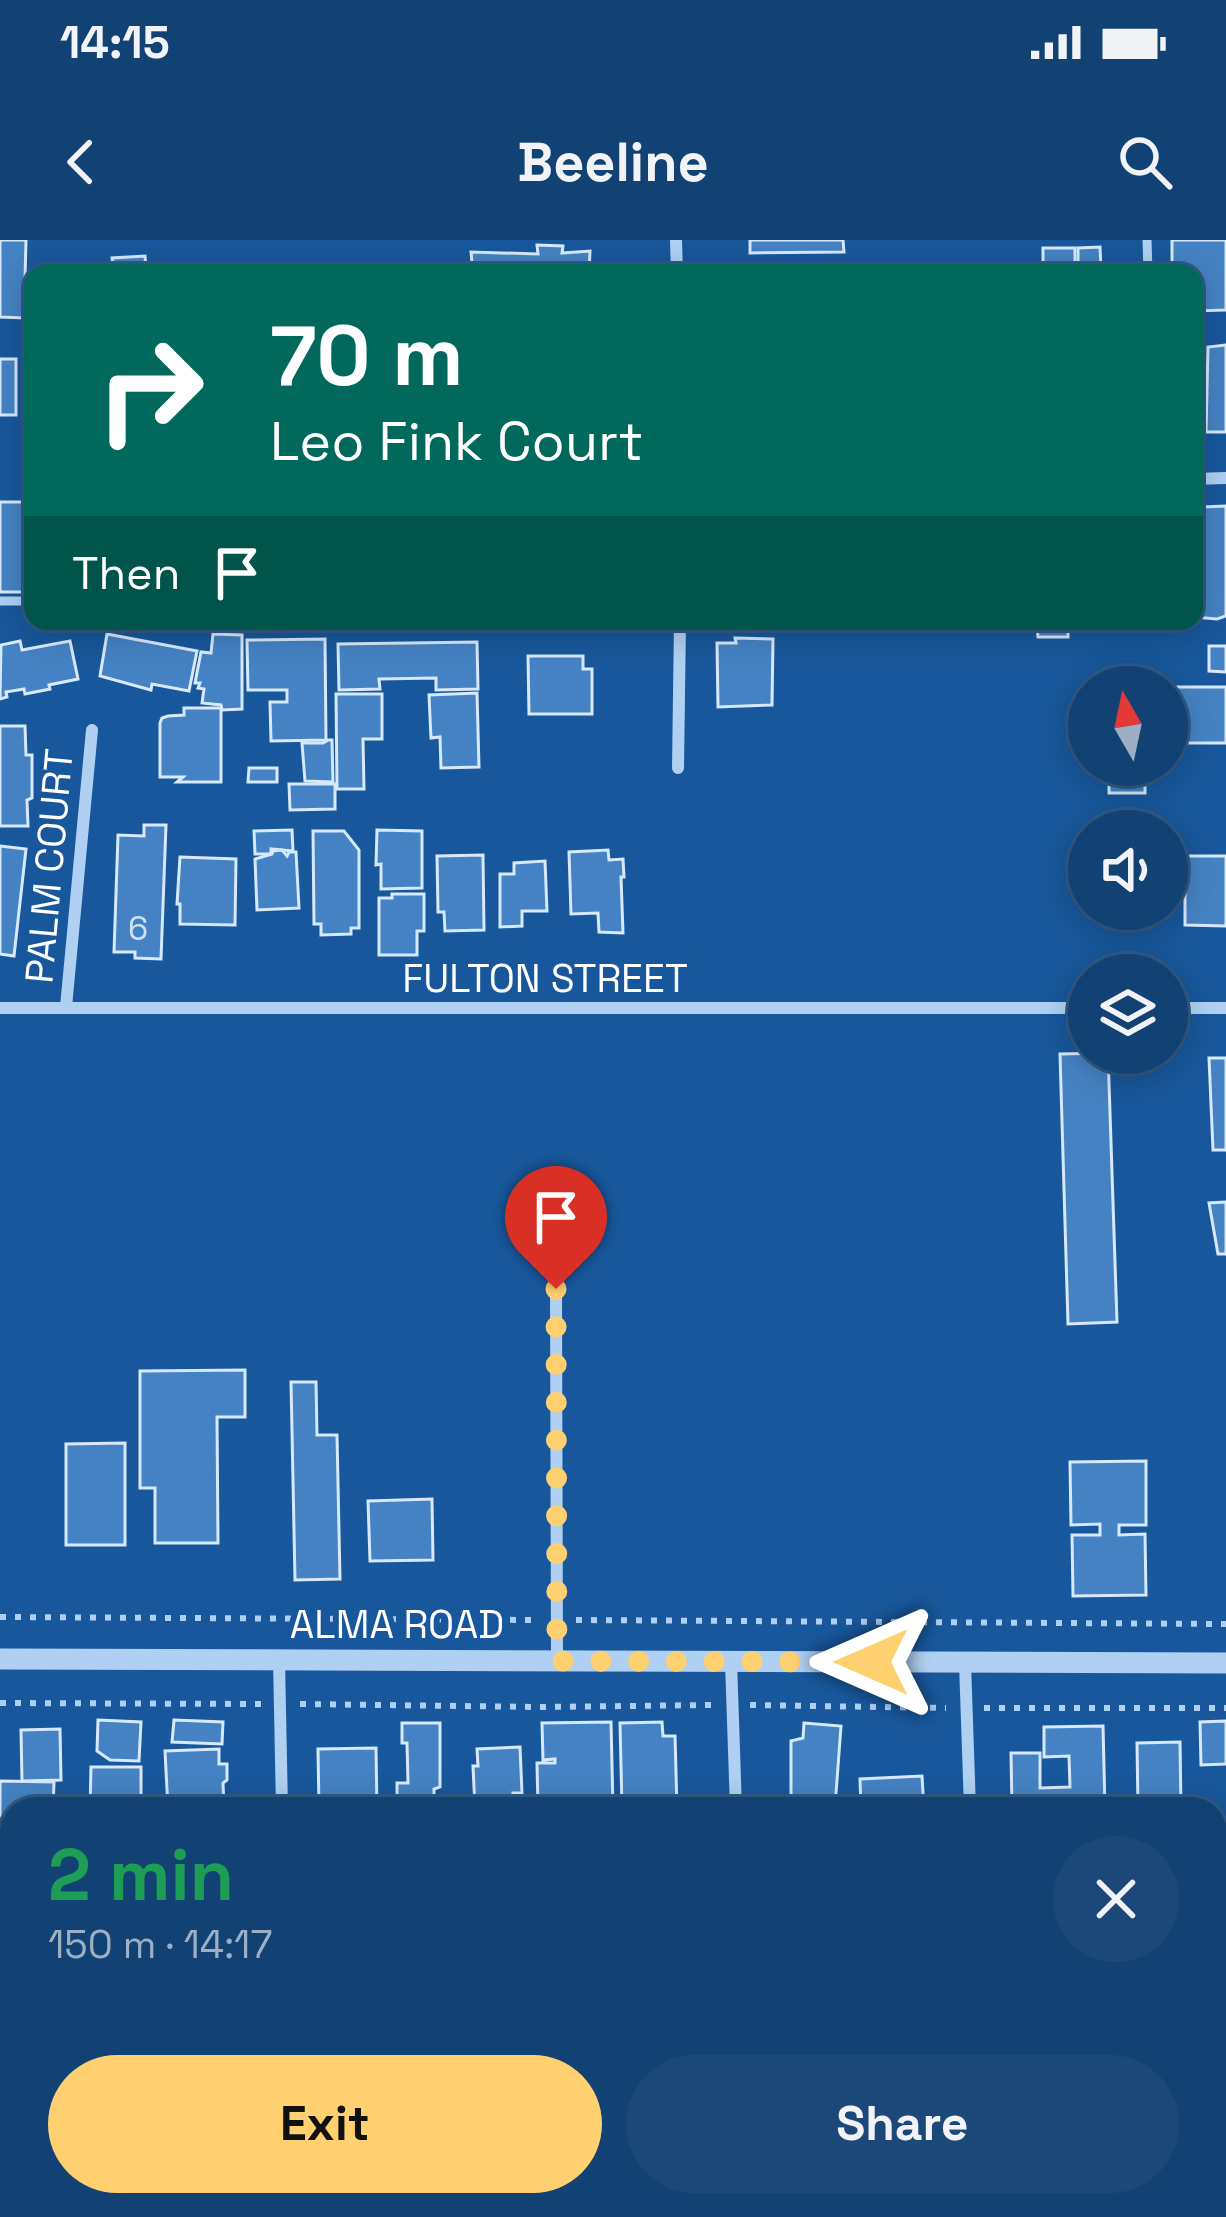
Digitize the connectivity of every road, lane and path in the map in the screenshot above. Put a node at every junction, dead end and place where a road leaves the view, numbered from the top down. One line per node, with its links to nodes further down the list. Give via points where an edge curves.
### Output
1 (680, 630): 3 (street)
2 (92, 730): 5 (street, PALM COURT)
3 (678, 768)
4 (0, 1007): 5 (street, FULTON STREET)
5 (66, 1007): 6 (street, FULTON STREET)
6 (1068, 1008)
7 (1188, 1008): 8 (street)
8 (1226, 1008)
9 (556, 1289): 11 (street)
10 (0, 1617): 11 (path)
11 (556, 1620): 12 (path); 15 (street)
12 (1226, 1624)
13 (0, 1659): 14 (street, ALMA ROAD)
14 (280, 1660): 15 (street, ALMA ROAD); 20 (street)
15 (557, 1661): 16 (street, ALMA ROAD)
16 (731, 1662): 17 (street, ALMA ROAD); 22 (street)
17 (965, 1663): 18 (street, ALMA ROAD); 23 (street)
18 (1226, 1663)
19 (0, 1703): 20 (path)
20 (280, 1704): 21 (street)
21 (282, 1797)
22 (736, 1797)
23 (970, 1797)

